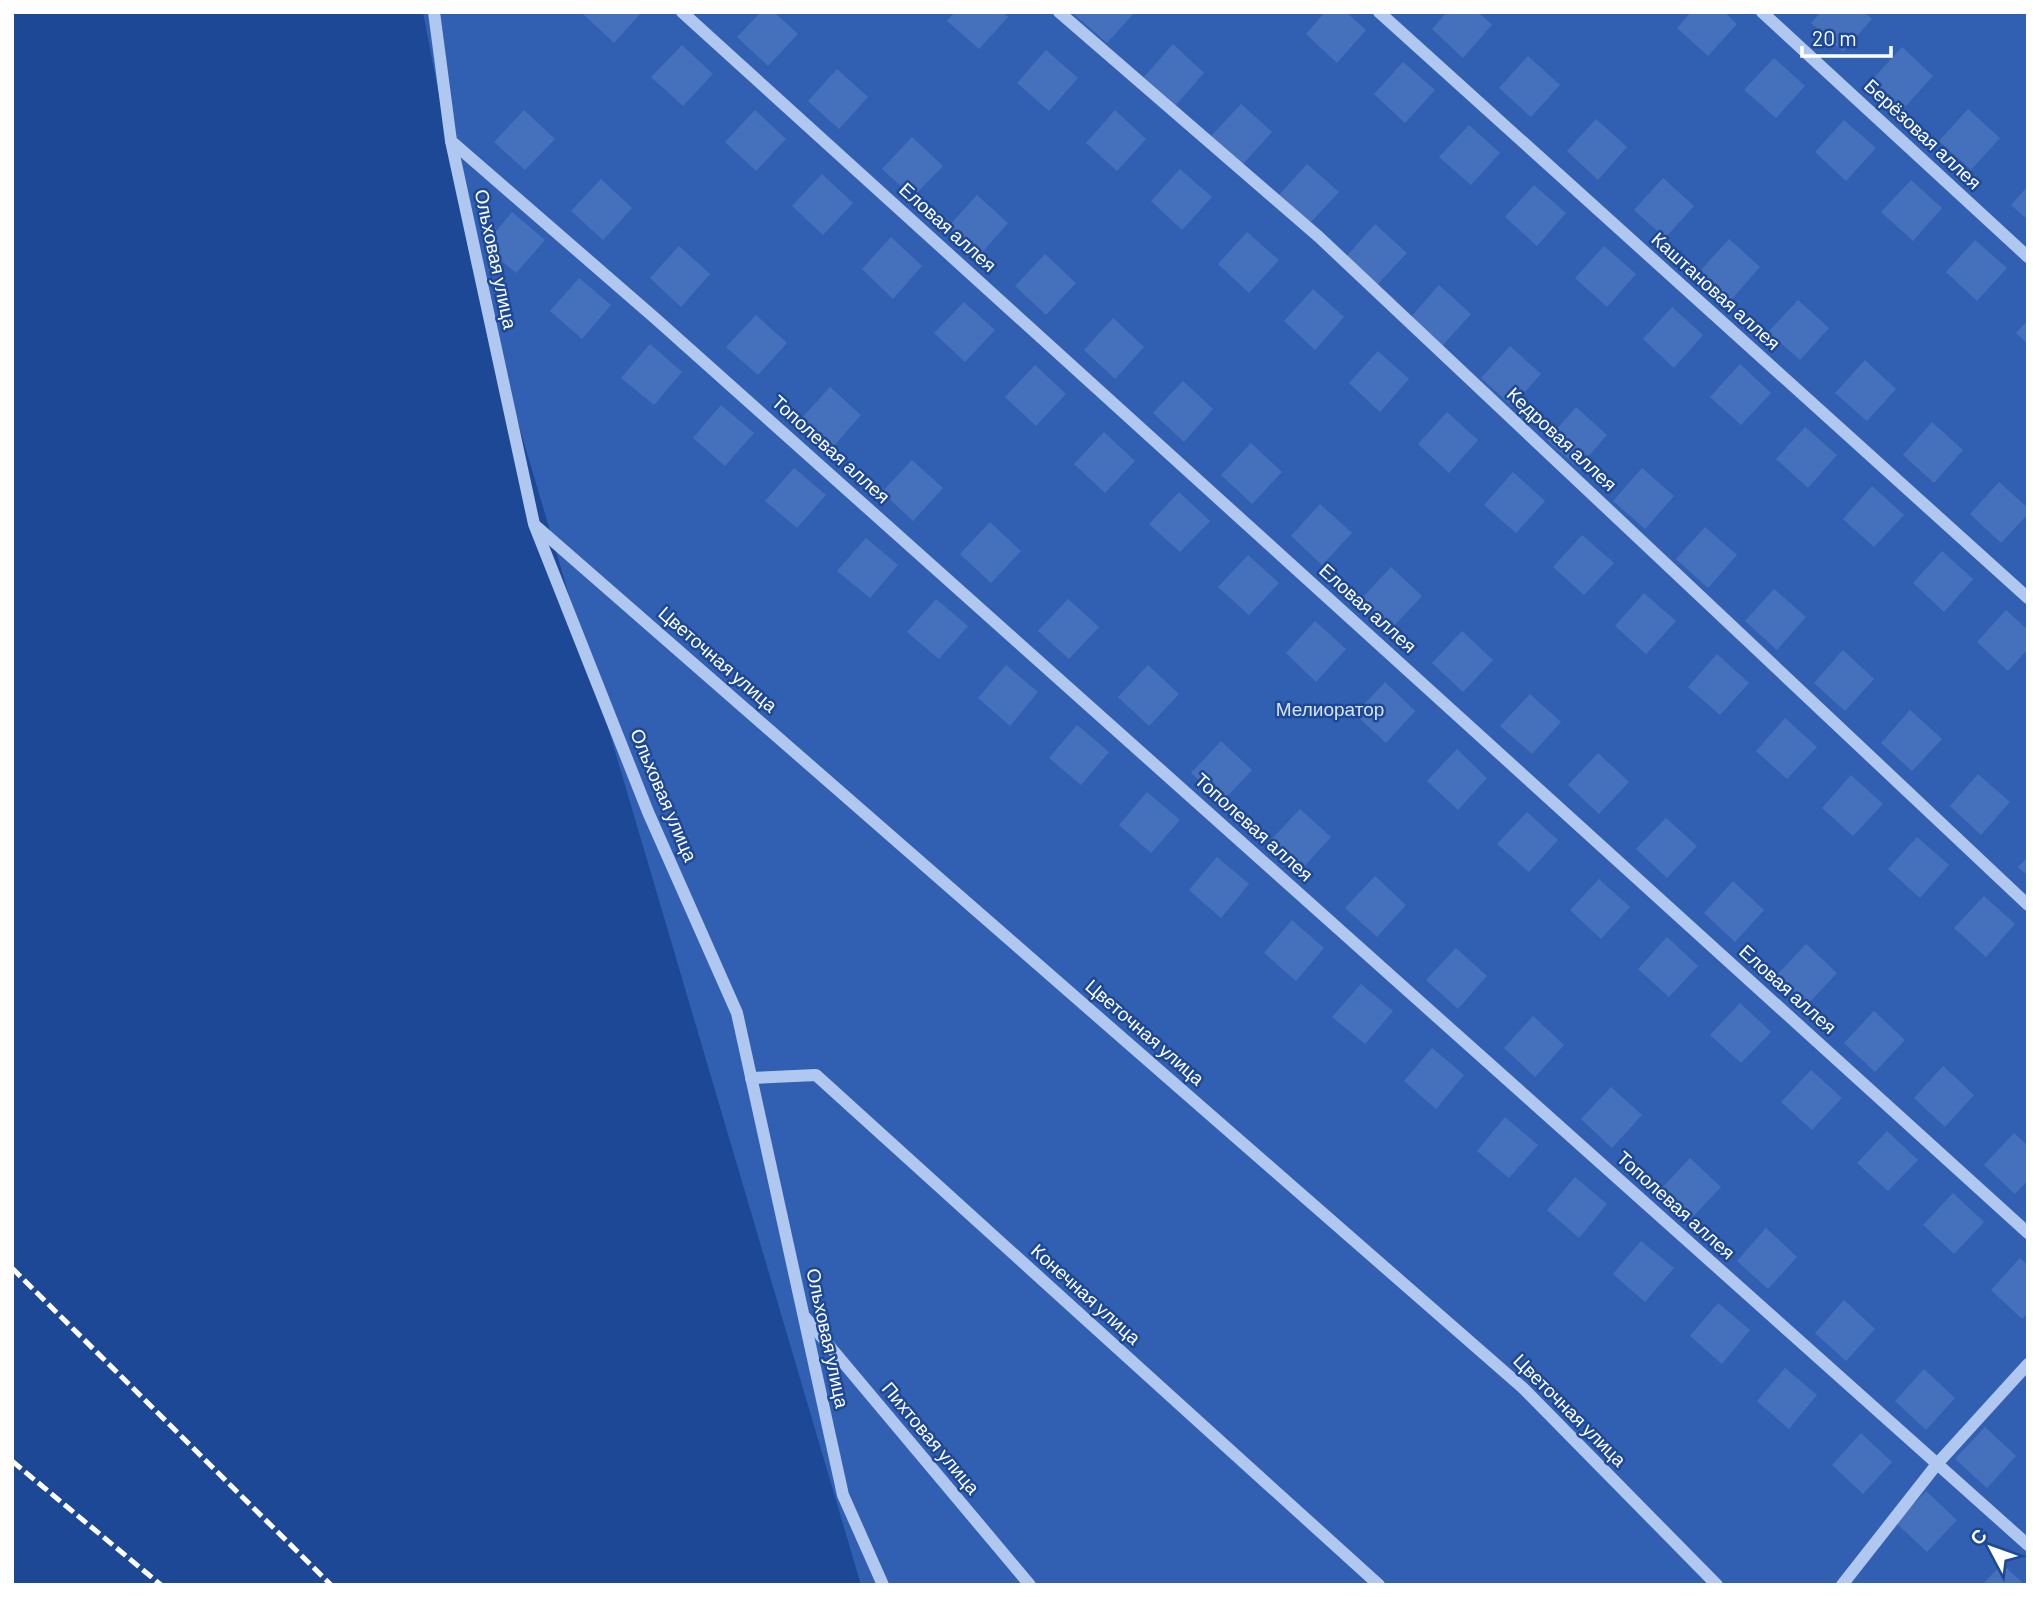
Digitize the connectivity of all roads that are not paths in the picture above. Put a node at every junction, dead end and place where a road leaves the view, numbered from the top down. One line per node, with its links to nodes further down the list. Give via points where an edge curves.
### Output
1 (434, 12): 6 (street, Ольховая улица)
2 (682, 12): 12 (street, Еловая аллея)
3 (1059, 12): 10 (street, Кедровая аллея, via 1319,237)
4 (1379, 12): 9 (street, Каштановая аллея)
5 (1762, 12): 7 (street, Берёзовая аллея)
6 (451, 141): 8 (street, Ольховая улица); 15 (street, Тополевая аллея, via 667,328)
7 (2028, 257)
8 (534, 524): 11 (street, Ольховая улица, via 648,812 737,1013); 20 (street, Цветочная улица, via 1523,1388)
9 (2028, 598)
10 (2028, 905)
11 (751, 1078): 13 (street, Ольховая улица); 19 (street, Конечная улица, via 816,1075)
12 (2028, 1233)
13 (803, 1315): 17 (street, Ольховая улица, via 843,1495); 18 (street, Пихтовая улица)
14 (2028, 1364): 15 (street)
15 (1937, 1464): 16 (street, Тополевая аллея); 21 (street)
16 (2028, 1545)
17 (883, 1585)
18 (1030, 1585)
19 (1379, 1585)
20 (1717, 1585)
21 (1842, 1585)

